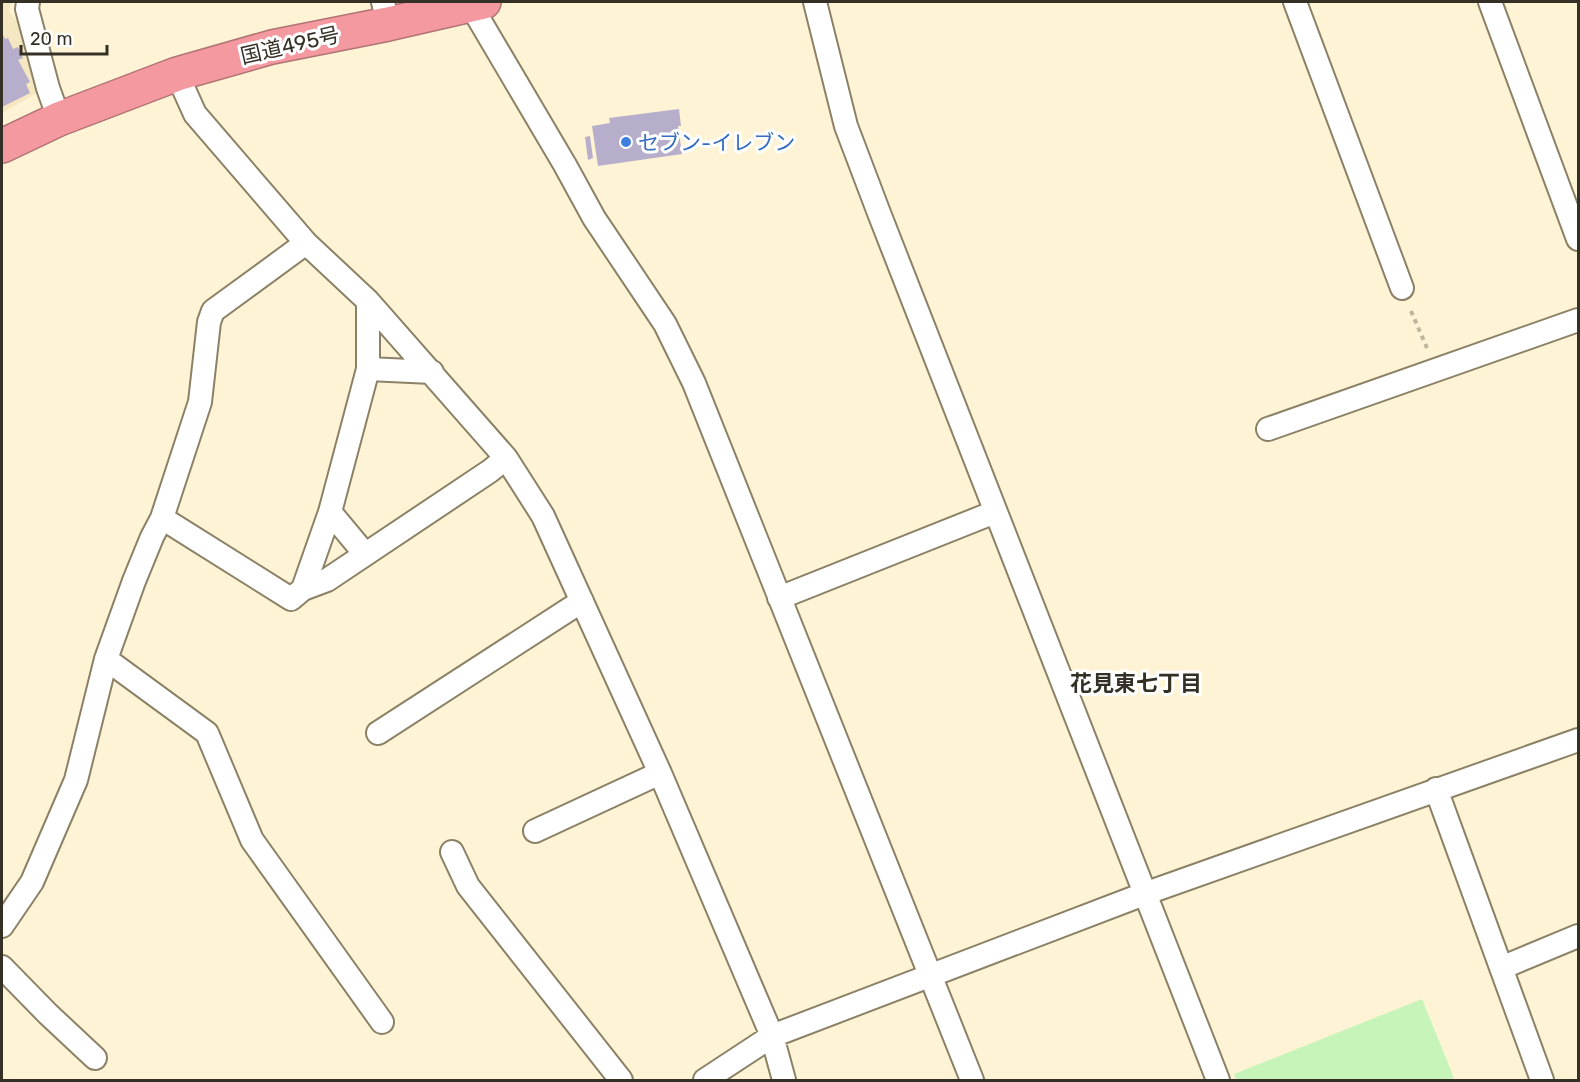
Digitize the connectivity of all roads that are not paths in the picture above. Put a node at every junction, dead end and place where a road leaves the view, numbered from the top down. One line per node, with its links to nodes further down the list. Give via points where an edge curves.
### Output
1 (28, 2): 8 (street)
2 (815, 2): 20 (street, via 846,126)
3 (1295, 2): 12 (street)
4 (1490, 2): 10 (street)
5 (477, 3): 6 (highway, 国道495号); 24 (street, via 594,218 665,324 694,383)
6 (386, 13): 7 (highway, 国道495号)
7 (177, 74): 8 (highway, 国道495号); 11 (street, via 195,114)
8 (59, 119): 9 (highway, 国道495号)
9 (2, 146)
10 (1578, 239)
11 (306, 243): 13 (street); 21 (street, via 213,311 208,322 200,402)
12 (1402, 288)
13 (368, 301): 15 (street); 16 (street)
14 (1578, 320): 17 (street)
15 (368, 369): 16 (street); 19 (street)
16 (432, 372): 18 (street)
17 (1268, 429)
18 (506, 458): 22 (street); 25 (street, via 543,516)
19 (330, 512): 22 (street); 23 (street)
20 (995, 512): 24 (street); 33 (street)
21 (162, 518): 23 (street, via 291,599); 26 (street)
22 (365, 554): 23 (street, via 327,580)
23 (303, 589)
24 (779, 598): 38 (street)
25 (582, 601): 27 (street); 29 (street)
26 (106, 659): 34 (street, via 76,780 32,882); 39 (street, via 207,733 252,840)
27 (378, 733)
28 (1578, 740): 30 (street)
29 (660, 773): 31 (street); 40 (street)
30 (1436, 789): 33 (street); 37 (street)
31 (535, 831)
32 (452, 852): 42 (street, via 468,886)
33 (1144, 894): 38 (street); 46 (street)
34 (2, 927)
35 (1578, 936): 37 (street)
36 (2, 967): 41 (street)
37 (1501, 968): 47 (street)
38 (930, 974): 40 (street); 45 (street)
39 (382, 1022)
40 (772, 1036): 43 (street); 44 (street)
41 (95, 1058)
42 (621, 1080)
43 (705, 1080)
44 (784, 1080)
45 (972, 1080)
46 (1218, 1080)
47 (1542, 1080)

